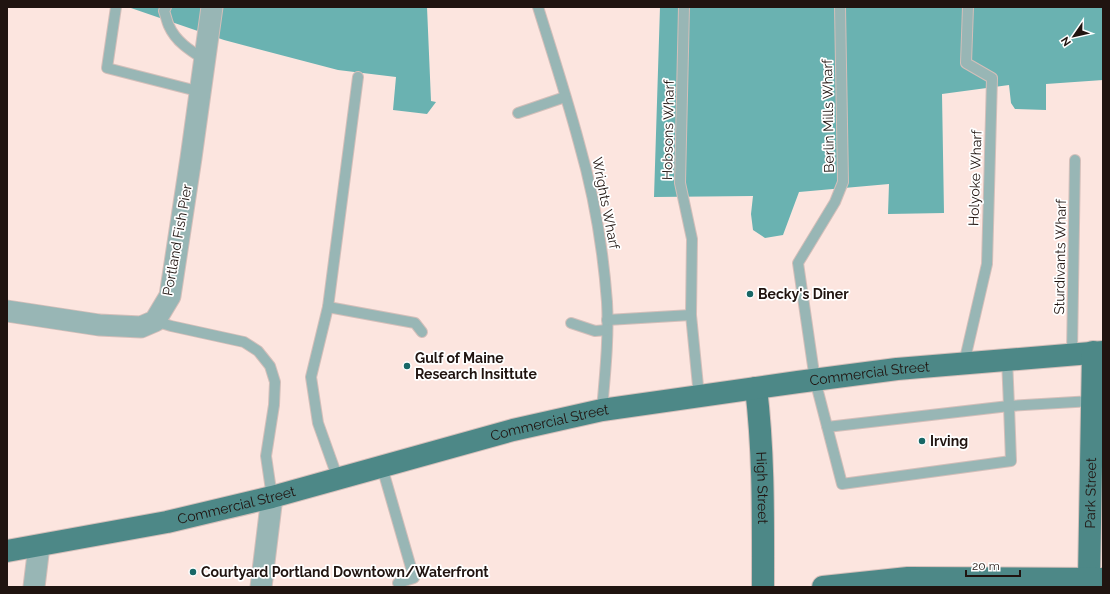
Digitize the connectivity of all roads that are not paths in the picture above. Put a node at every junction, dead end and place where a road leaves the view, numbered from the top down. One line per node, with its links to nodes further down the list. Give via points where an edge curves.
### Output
1 (116, 7): 10 (lane, via 107,68)
2 (166, 7): 8 (lane, via 164,11 169,26 177,39)
3 (212, 7): 8 (street, Portland Fish Pier)
4 (538, 7): 11 (lane, Wrights Wharf)
5 (684, 7): 16 (lane, Hobsons Wharf, via 680,183 692,238)
6 (840, 7): 24 (lane, Berlin Mills Wharf, via 844,182 798,263)
7 (968, 7): 23 (lane, Holyoke Wharf, via 966,63 992,78 987,264)
8 (205, 60): 10 (street, Portland Fish Pier)
9 (358, 78): 14 (lane)
10 (201, 92): 17 (street, Portland Fish Pier, via 170,296)
11 (565, 97): 12 (lane); 19 (lane, Wrights Wharf, via 590,189 599,237)
12 (518, 113)
13 (1075, 160): 21 (lane, Sturdivants Wharf)
14 (328, 307): 20 (lane, via 415,323); 32 (lane, via 311,377 318,423)
15 (7, 311): 17 (street, via 100,325 141,327)
16 (691, 314): 19 (lane); 26 (lane, Hobsons Wharf)
17 (155, 321): 33 (lane, via 244,342 258,351 270,366 275,382 274,405 266,456)
18 (571, 323): 19 (lane, via 594,331)
19 (607, 325): 29 (lane, Wrights Wharf)
20 (422, 332)
21 (1089, 352): 22 (main road, Commercial Street); 27 (main road, Park Street)
22 (1007, 359): 23 (main road, Commercial Street); 28 (lane)
23 (964, 363): 24 (main road, Commercial Street)
24 (815, 380): 25 (main road, Commercial Street); 30 (lane, Berlin Mills Wharf)
25 (756, 388): 26 (main road, Commercial Street); 40 (main road, High Street, via 760,423)
26 (699, 396): 29 (main road, Commercial Street)
27 (1092, 401): 28 (lane); 36 (main road, Park Street)
28 (1009, 406): 30 (lane); 30 (lane, Berlin Mills Wharf, via 1011,461 842,484)
29 (602, 410): 31 (main road, Commercial Street, via 513,430)
30 (827, 427)
31 (382, 467): 32 (main road, Commercial Street); 37 (lane, via 414,578)
32 (338, 479): 33 (main road, Commercial Street)
33 (272, 497): 34 (main road, Commercial Street, via 167,522); 39 (street)
34 (39, 546): 35 (main road, Commercial Street); 38 (street)
35 (7, 551)
36 (1094, 582): 41 (main road, via 908,578)
37 (398, 583)
38 (34, 587)
39 (261, 587)
40 (763, 587)
41 (823, 587)

